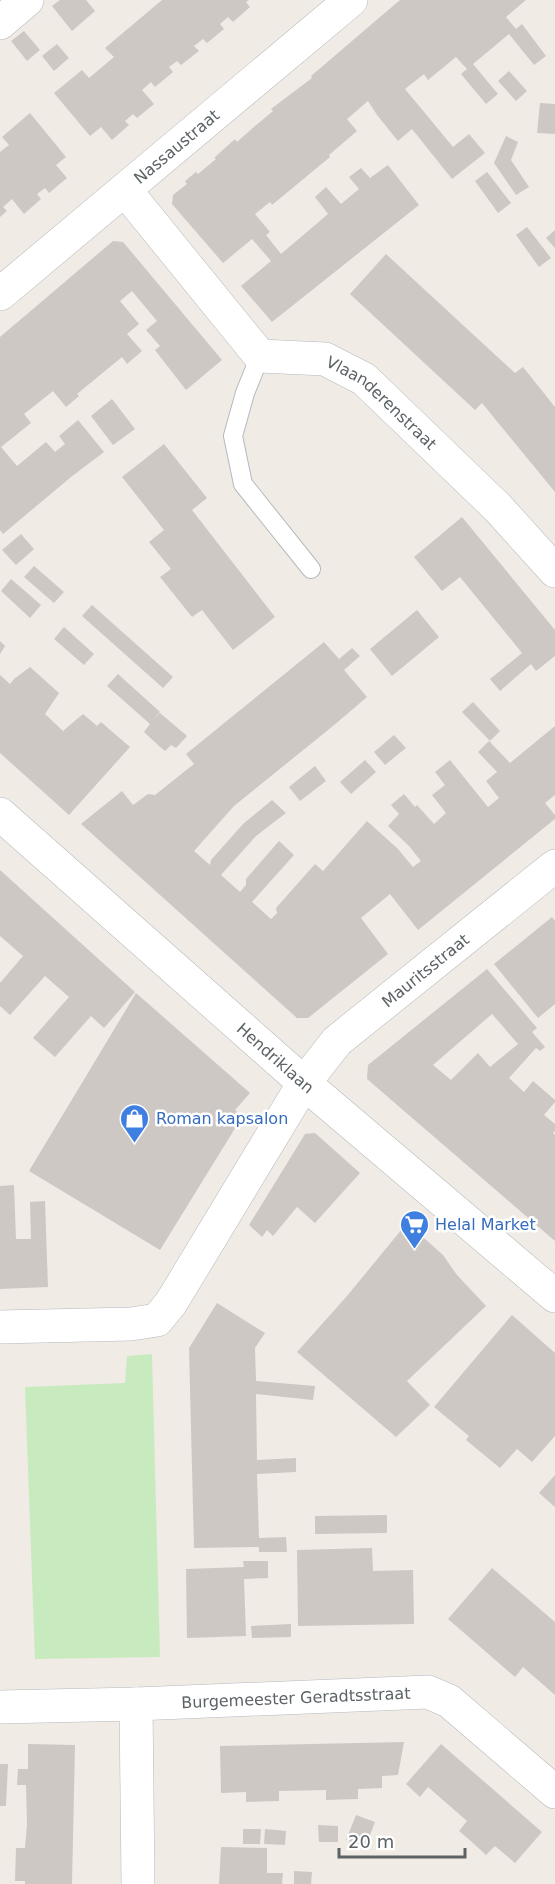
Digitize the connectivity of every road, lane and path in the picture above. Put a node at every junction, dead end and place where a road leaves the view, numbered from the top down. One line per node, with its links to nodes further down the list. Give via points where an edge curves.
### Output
1 (27, 0): 3 (street)
2 (351, 0): 4 (street, Nassaustraat)
3 (0, 23)
4 (125, 190): 5 (street, Nassaustraat); 6 (street)
5 (0, 294)
6 (260, 356): 7 (lane, via 244,393 233,436 243,484); 8 (street, Vlaanderenstraat, via 326,359 364,379 498,508)
7 (311, 569)
8 (555, 571)
9 (0, 814): 11 (street, Hendriklaan)
10 (555, 866): 11 (street, Mauritsstraat, via 337,1041)
11 (304, 1083): 12 (street, Hendriklaan); 13 (street, Mauritsstraat, via 157,1320)
12 (555, 1296)
13 (0, 1327)
14 (136, 1704): 15 (street, Burgemeester Geradtsstraat); 16 (street, Burgemeester Geradtsstraat, via 428,1692 449,1701); 17 (street)
15 (0, 1707)
16 (555, 1792)
17 (138, 1884)

